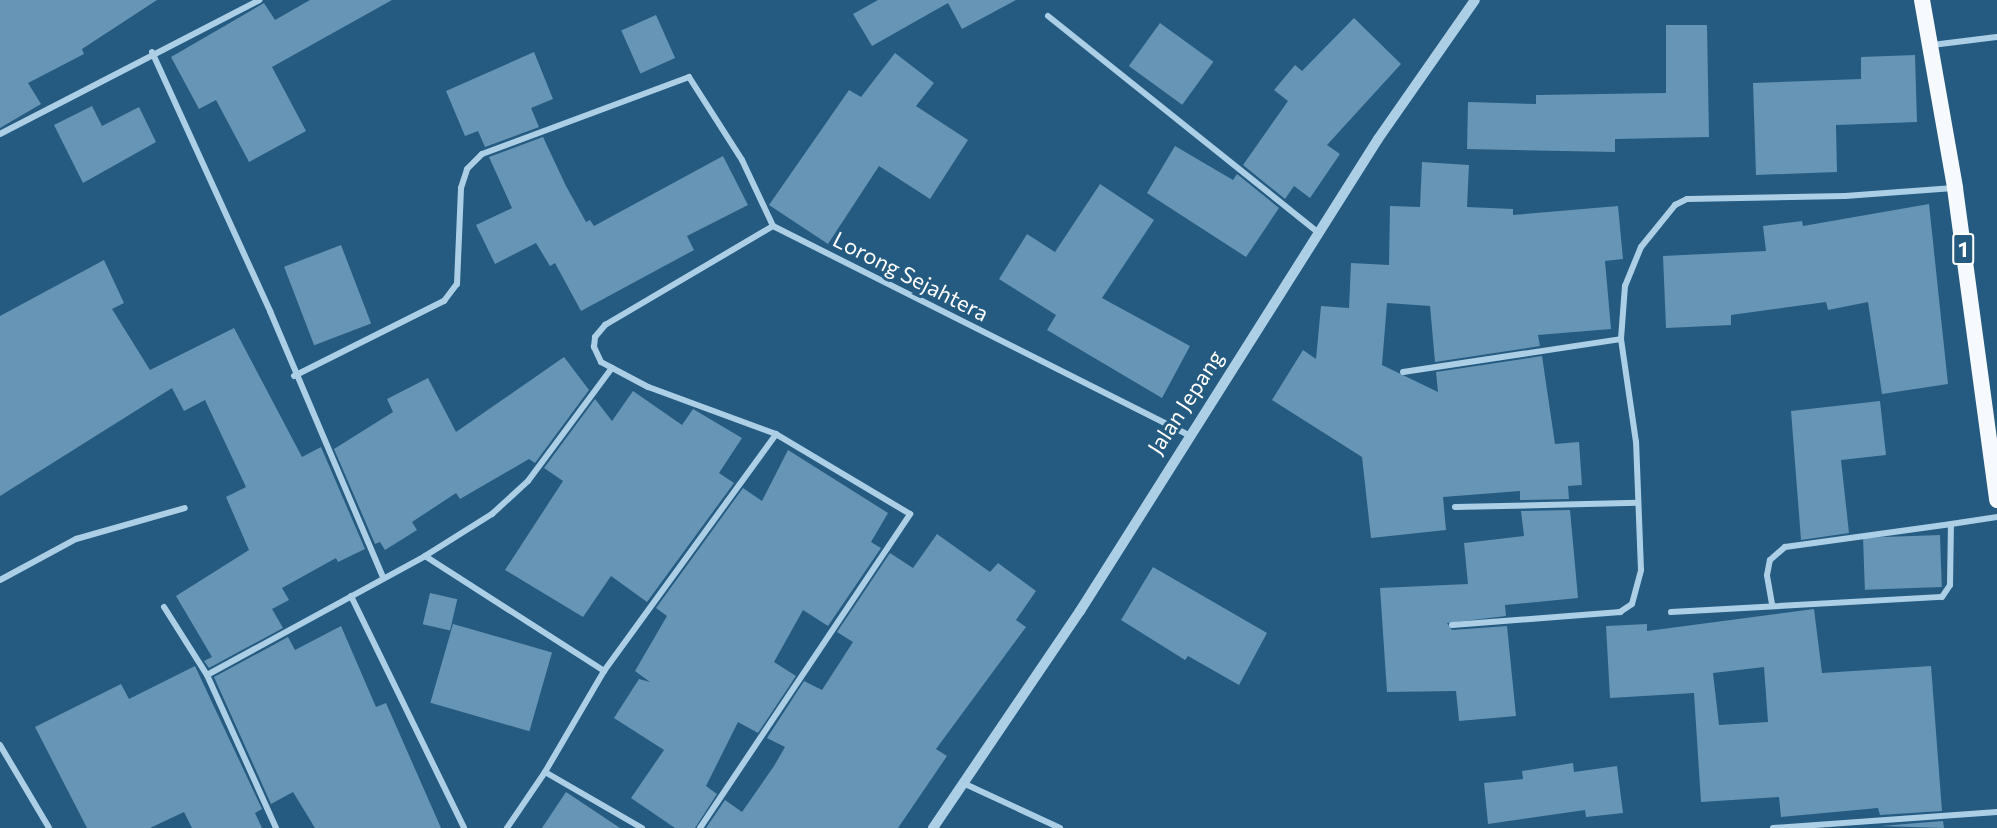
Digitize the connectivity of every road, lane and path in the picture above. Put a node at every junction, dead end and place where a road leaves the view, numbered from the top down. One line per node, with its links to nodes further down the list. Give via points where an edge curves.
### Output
1 (260, 0): 7 (street)
2 (1475, 0): 11 (street, Jalan Jepang)
3 (1922, 0): 6 (highway, 1)
4 (1048, 16): 11 (street)
5 (1997, 37): 6 (street)
6 (1930, 46): 9 (highway, 1)
7 (152, 52): 8 (street); 15 (street, via 270,311)
8 (0, 134)
9 (1955, 188): 12 (street, via 1845,196 1687,199 1666,213 1641,247 1625,286); 18 (highway, 1)
10 (773, 226): 13 (street, via 605,325 595,337 594,347 601,362); 15 (street, via 742,160 689,77 482,154 467,169 461,188 457,284 444,301); 17 (street, Lorong Sejahtera)
11 (1318, 232): 17 (street, Jalan Jepang)
12 (1621, 339): 14 (street); 19 (street, via 1636,442)
13 (612, 368): 16 (street, via 648,387); 24 (street, via 528,481 492,514)
14 (1403, 372)
15 (294, 376): 25 (street)
16 (776, 434): 32 (street); 43 (street, via 910,514)
17 (1187, 434): 36 (street, Jalan Jepang, via 1080,611)
18 (1997, 500)
19 (1638, 503): 20 (street); 31 (street, via 1640,587 1632,604 1620,612)
20 (1455, 507)
21 (185, 508): 26 (street, via 76,539)
22 (1997, 517): 23 (street)
23 (1951, 524): 28 (street, via 1785,547 1770,560 1767,575); 28 (street, via 1950,585 1942,597 1888,603)
24 (425, 556): 25 (street); 32 (street)
25 (383, 577): 27 (street)
26 (0, 580)
27 (351, 596): 33 (street); 40 (street)
28 (1772, 604): 30 (street)
29 (164, 607): 33 (street)
30 (1671, 612)
31 (1452, 625)
32 (604, 671): 35 (street)
33 (207, 675): 39 (street)
34 (0, 745): 38 (street)
35 (545, 772): 41 (street); 42 (street)
36 (963, 783): 44 (street, Jalan Jepang); 45 (street)
37 (1997, 812): 46 (street)
38 (49, 828)
39 (276, 828)
40 (464, 828)
41 (507, 828)
42 (642, 828)
43 (700, 828)
44 (933, 828)
45 (1060, 828)
46 (1773, 828)

